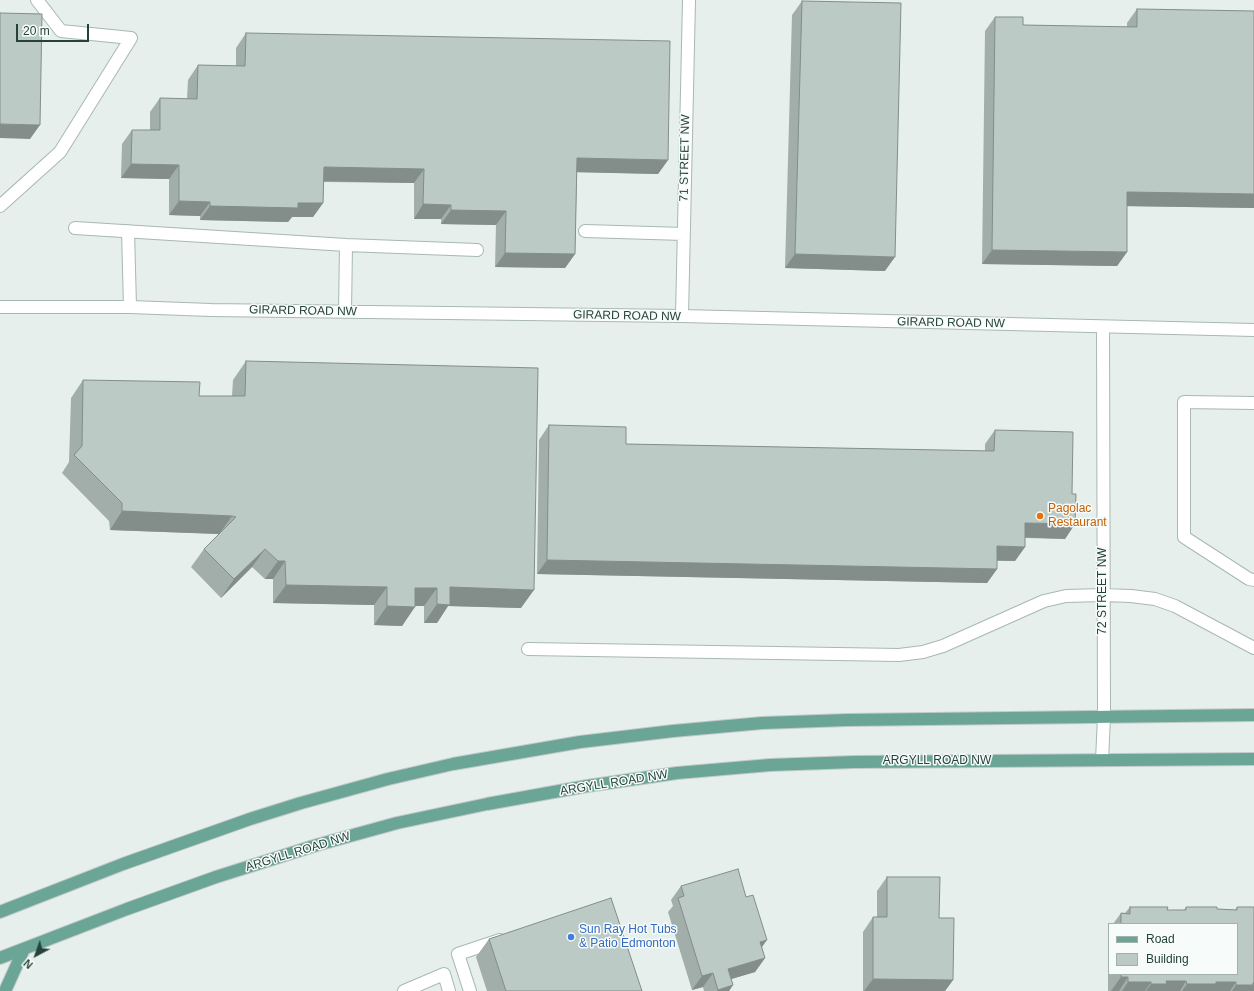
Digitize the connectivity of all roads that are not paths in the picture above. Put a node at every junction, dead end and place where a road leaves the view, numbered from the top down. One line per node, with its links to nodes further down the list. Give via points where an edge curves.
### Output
1 (37, 0): 3 (street, via 61,31 131,38 60,152)
2 (689, 0): 7 (street, 71 STREET NW)
3 (0, 206)
4 (75, 228): 6 (street)
5 (585, 231): 7 (street)
6 (128, 232): 8 (street); 11 (street)
7 (684, 234): 13 (street, 71 STREET NW)
8 (346, 245): 9 (street); 12 (street)
9 (477, 250)
10 (0, 307): 11 (street, GIRARD ROAD NW)
11 (130, 307): 12 (street, GIRARD ROAD NW)
12 (345, 312): 13 (street, GIRARD ROAD NW)
13 (682, 316): 14 (street, GIRARD ROAD NW)
14 (1103, 327): 15 (street, GIRARD ROAD NW); 18 (street, 72 STREET NW)
15 (1254, 330)
16 (1254, 403): 17 (street, via 1184,402 1184,537)
17 (1254, 580)
18 (1103, 595): 19 (street, via 1155,599 1175,606); 20 (street, via 1066,596 1044,601 943,646 899,655); 22 (street, 72 STREET NW)
19 (1254, 648)
20 (528, 650)
21 (1254, 715): 22 (main road)
22 (1104, 717): 24 (street, 72 STREET NW); 25 (main road, via 762,723 673,730 580,742 481,759 388,779 250,819 123,864)
23 (1254, 759): 24 (main road, ARGYLL ROAD NW)
24 (1102, 760): 27 (main road, ARGYLL ROAD NW, via 770,764 677,773 587,786 398,823 316,845 127,908)
25 (0, 912)
26 (510, 936): 32 (street, via 458,954)
27 (24, 949): 28 (main road, ARGYLL ROAD NW); 29 (main road)
28 (0, 958)
29 (5, 991)
30 (404, 991): 31 (street, via 444,974)
31 (449, 991)
32 (470, 991)

